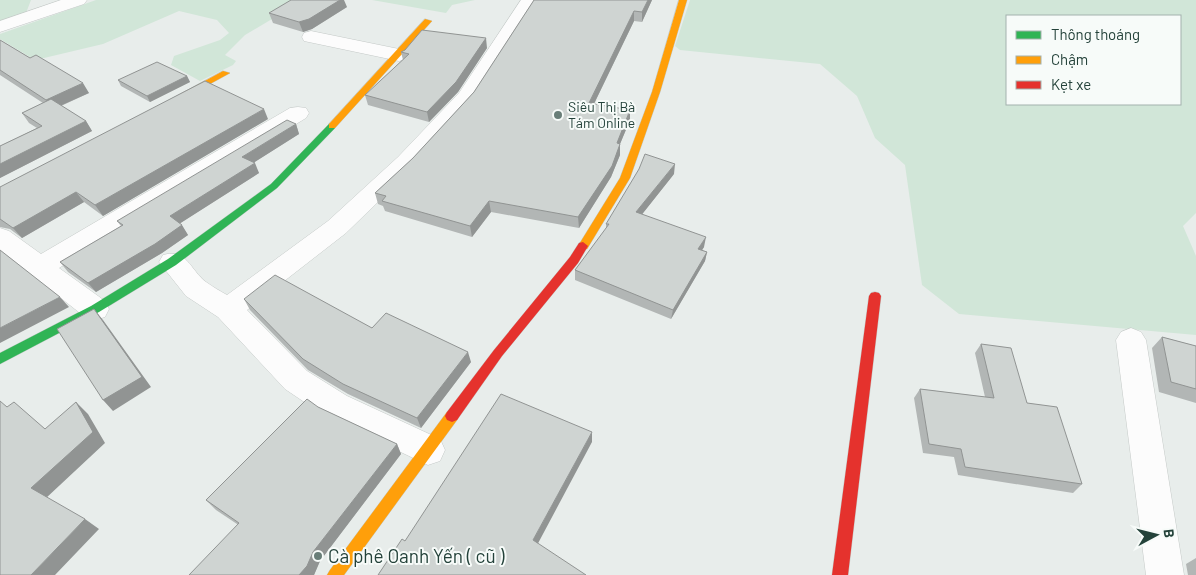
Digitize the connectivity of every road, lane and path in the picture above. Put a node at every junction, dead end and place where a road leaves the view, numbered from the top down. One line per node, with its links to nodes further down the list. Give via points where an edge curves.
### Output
1 (78, 0): 5 (street)
2 (683, 0): 19 (street, via 656,92 625,178 574,260 498,353)
3 (528, 2): 16 (street, via 467,97 406,162 338,227)
4 (428, 21): 7 (street)
5 (0, 27)
6 (311, 37): 7 (street)
7 (399, 54): 12 (street, via 274,186)
8 (226, 73): 9 (street)
9 (165, 104)
10 (298, 113): 13 (street)
11 (0, 237): 13 (street)
12 (172, 262): 15 (street); 16 (street, via 196,289)
13 (40, 267): 15 (street)
14 (875, 296): 21 (street)
15 (96, 309): 18 (street)
16 (228, 309): 19 (street, via 296,380 336,406)
17 (1131, 340): 22 (street)
18 (0, 359)
19 (428, 450): 20 (street)
20 (335, 575)
21 (840, 575)
22 (1165, 575)

